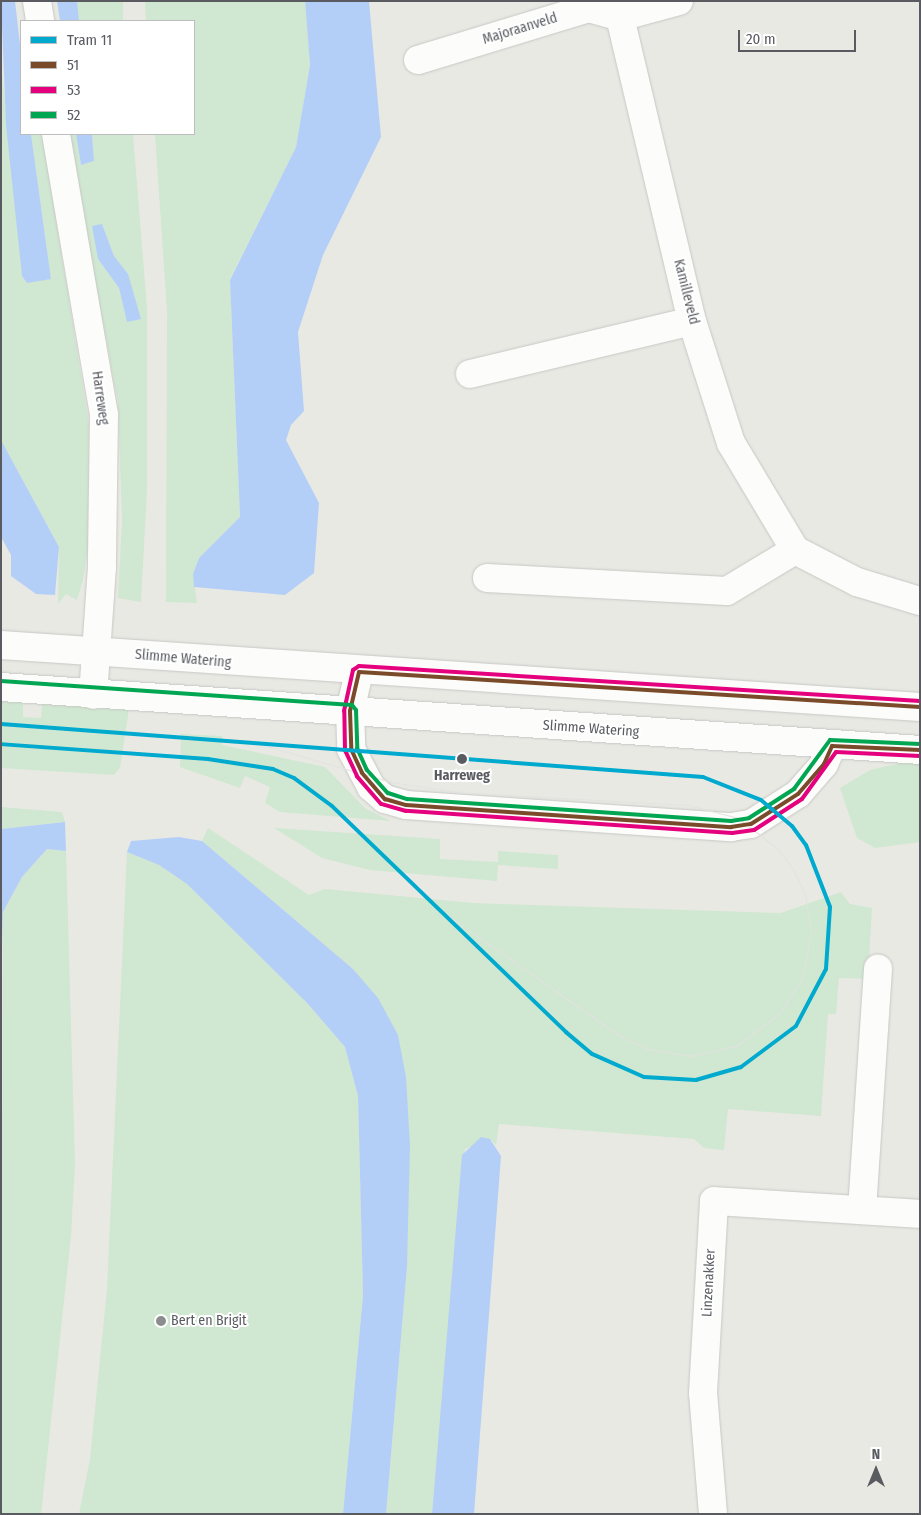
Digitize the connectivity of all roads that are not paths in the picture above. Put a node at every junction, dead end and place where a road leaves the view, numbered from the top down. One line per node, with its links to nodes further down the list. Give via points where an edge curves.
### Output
1 (37, 1): 4 (street)
2 (679, 1): 3 (street)
3 (620, 17): 5 (street, Majoraanveld, via 589,8); 7 (street, Kamilleveld)
4 (40, 20)
5 (418, 60)
6 (56, 135): 13 (street, Harreweg, via 104,415)
7 (692, 321): 8 (street); 9 (street, Kamilleveld, via 731,443)
8 (470, 374)
9 (795, 550): 10 (street, via 727,591); 11 (street, via 857,582)
10 (487, 578)
11 (920, 601)
12 (1, 645): 13 (street, Slimme Watering)
13 (96, 651): 14 (street, Slimme Watering); 16 (street, Harreweg)
14 (359, 672): 17 (street, Slimme Watering); 18 (street)
15 (1, 687): 16 (street, Slimme Watering)
16 (93, 695): 18 (street, Slimme Watering)
17 (920, 707)
18 (350, 711): 19 (street, Slimme Watering); 19 (street, via 351,749 362,773 385,799 406,805 741,826 775,810 798,794 824,764)
19 (832, 746): 20 (street, Slimme Watering)
20 (920, 750)
21 (878, 969): 22 (street)
22 (862, 1210): 23 (street, Linzenakker); 24 (street, Linzenakker, via 714,1201 703,1393)
23 (920, 1214)
24 (714, 1514)

